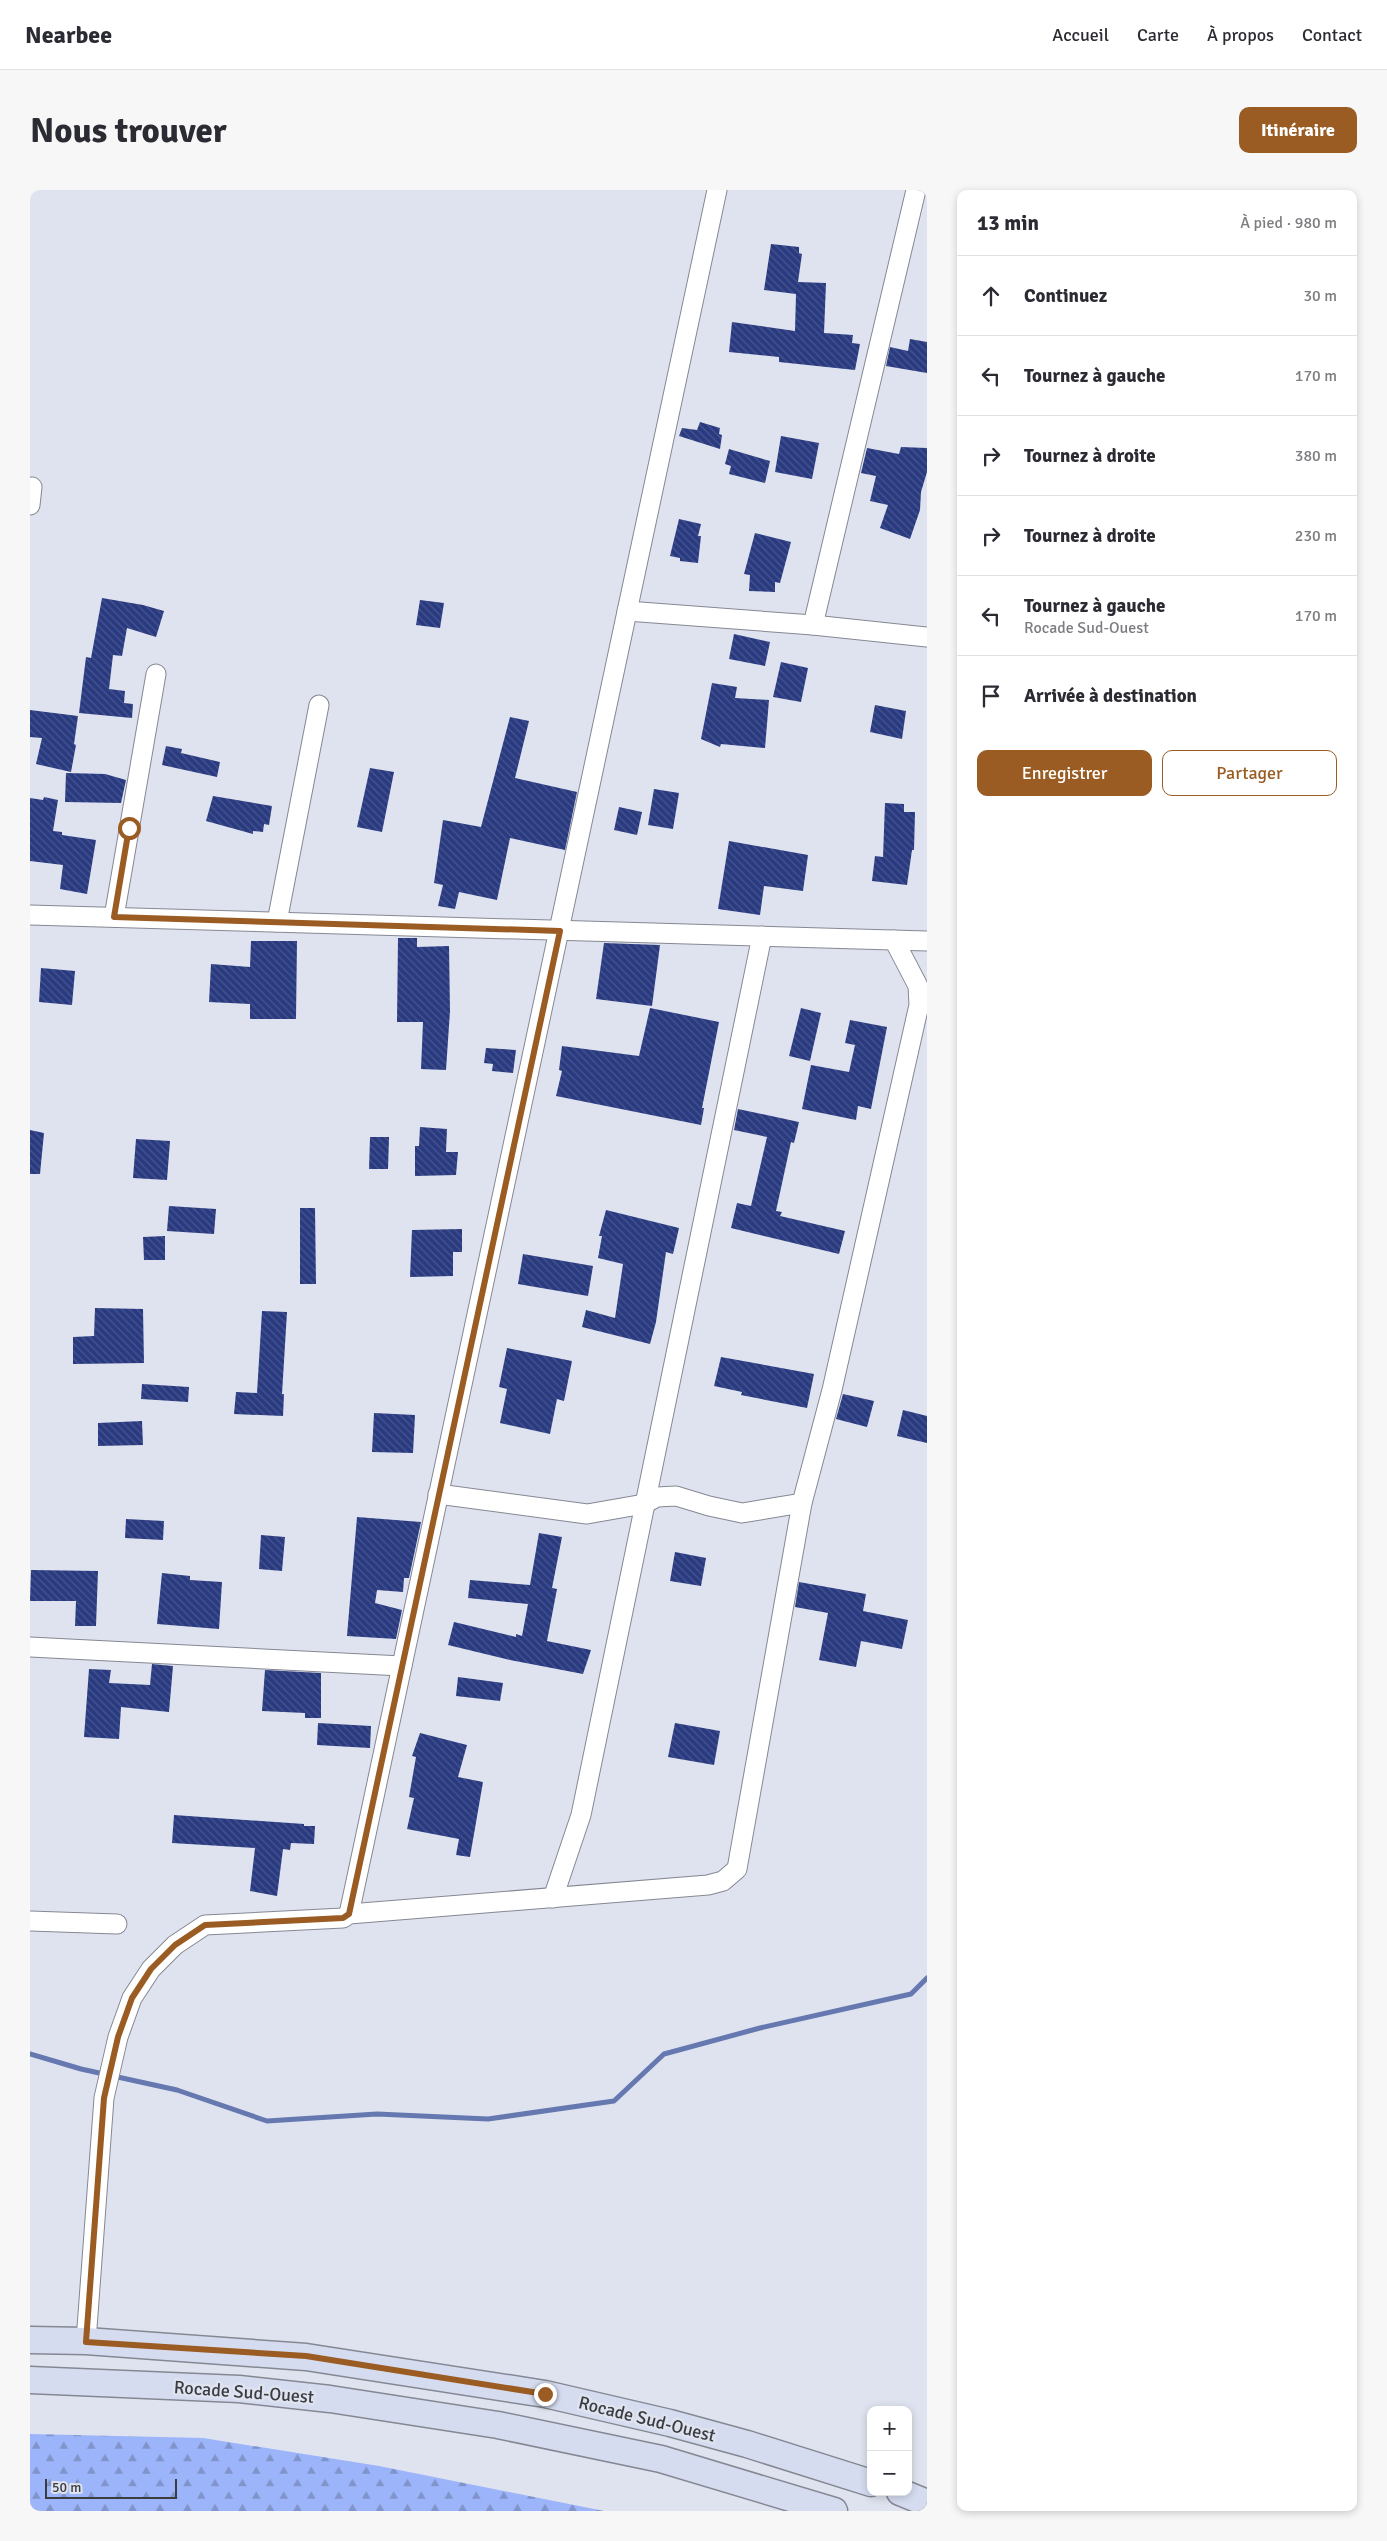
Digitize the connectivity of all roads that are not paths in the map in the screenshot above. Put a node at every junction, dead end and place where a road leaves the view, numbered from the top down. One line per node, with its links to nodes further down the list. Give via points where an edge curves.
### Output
1 (717, 190): 3 (street)
2 (916, 190): 4 (street)
3 (627, 611): 4 (street); 11 (street)
4 (814, 625): 5 (street)
5 (927, 637)
6 (156, 674): 9 (street)
7 (319, 705): 10 (street)
8 (30, 915): 9 (street)
9 (114, 917): 10 (street)
10 (277, 922): 11 (street)
11 (560, 931): 12 (street); 15 (street)
12 (762, 936): 13 (street); 17 (street)
13 (894, 940): 14 (street); 16 (street, via 918,986 919,1005 832,1390)
14 (927, 941)
15 (438, 1494): 17 (street, via 587,1514); 19 (street)
16 (802, 1503): 17 (street, via 742,1513 676,1496 657,1497); 20 (street, via 737,1868 723,1881 708,1885)
17 (644, 1504): 20 (street, via 581,1815)
18 (30, 1647): 19 (street)
19 (402, 1666): 21 (street)
20 (553, 1898): 21 (street)
21 (349, 1914): 25 (street, via 343,1918 205,1925 175,1945 151,1969 132,1998 118,2037 104,2098)
22 (30, 1921): 23 (street)
23 (117, 1924)
24 (30, 2340): 25 (main road, Rocade Sud-Ouest)
25 (86, 2342): 27 (main road, Rocade Sud-Ouest, via 306,2356 545,2394 678,2425)
26 (30, 2380): 30 (main road, Rocade Sud-Ouest, via 248,2390 498,2425 661,2460)
27 (867, 2482)
28 (910, 2496): 29 (main road)
29 (927, 2503)
30 (834, 2511)

